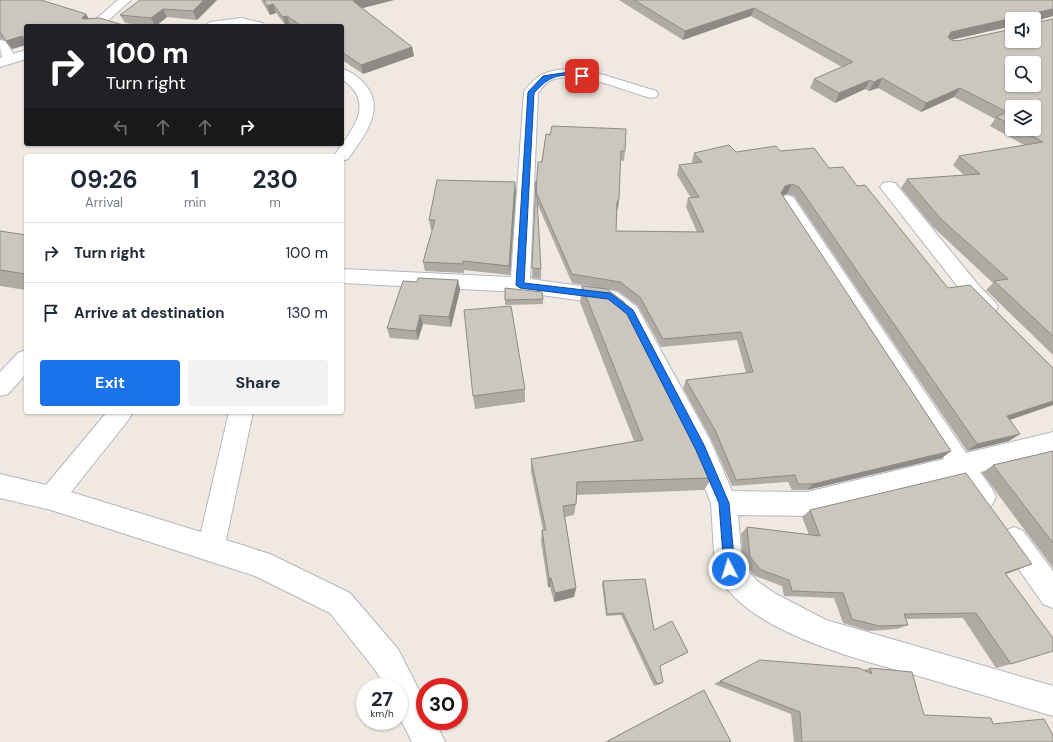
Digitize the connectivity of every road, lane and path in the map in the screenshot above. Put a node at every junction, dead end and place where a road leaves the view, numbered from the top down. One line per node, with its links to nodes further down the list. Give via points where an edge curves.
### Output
1 (125, 0): 2 (street)
2 (96, 24)
3 (226, 24): 4 (street)
4 (250, 24)
5 (0, 44): 7 (street)
6 (24, 55): 7 (street)
7 (5, 61)
8 (344, 75): 10 (street, via 363,91 368,106 359,128)
9 (651, 94): 14 (street, via 624,84 569,73 545,78 531,92)
10 (343, 154)
11 (889, 188): 15 (street, via 973,292)
12 (787, 201): 21 (street)
13 (344, 276): 14 (street)
14 (520, 285): 24 (street, via 610,296 630,312 700,448)
15 (1000, 318)
16 (24, 361): 17 (street)
17 (0, 387)
18 (119, 414): 23 (street)
19 (241, 414): 25 (street)
20 (1053, 443): 21 (street)
21 (960, 466): 24 (street, via 807,504); 26 (street)
22 (0, 486): 23 (street)
23 (51, 498): 25 (street)
24 (724, 503): 27 (street, via 729,569 747,591 766,604 821,633)
25 (211, 549): 28 (street, via 260,564 340,603 387,660)
26 (1053, 594)
27 (1053, 701)
28 (429, 742)

